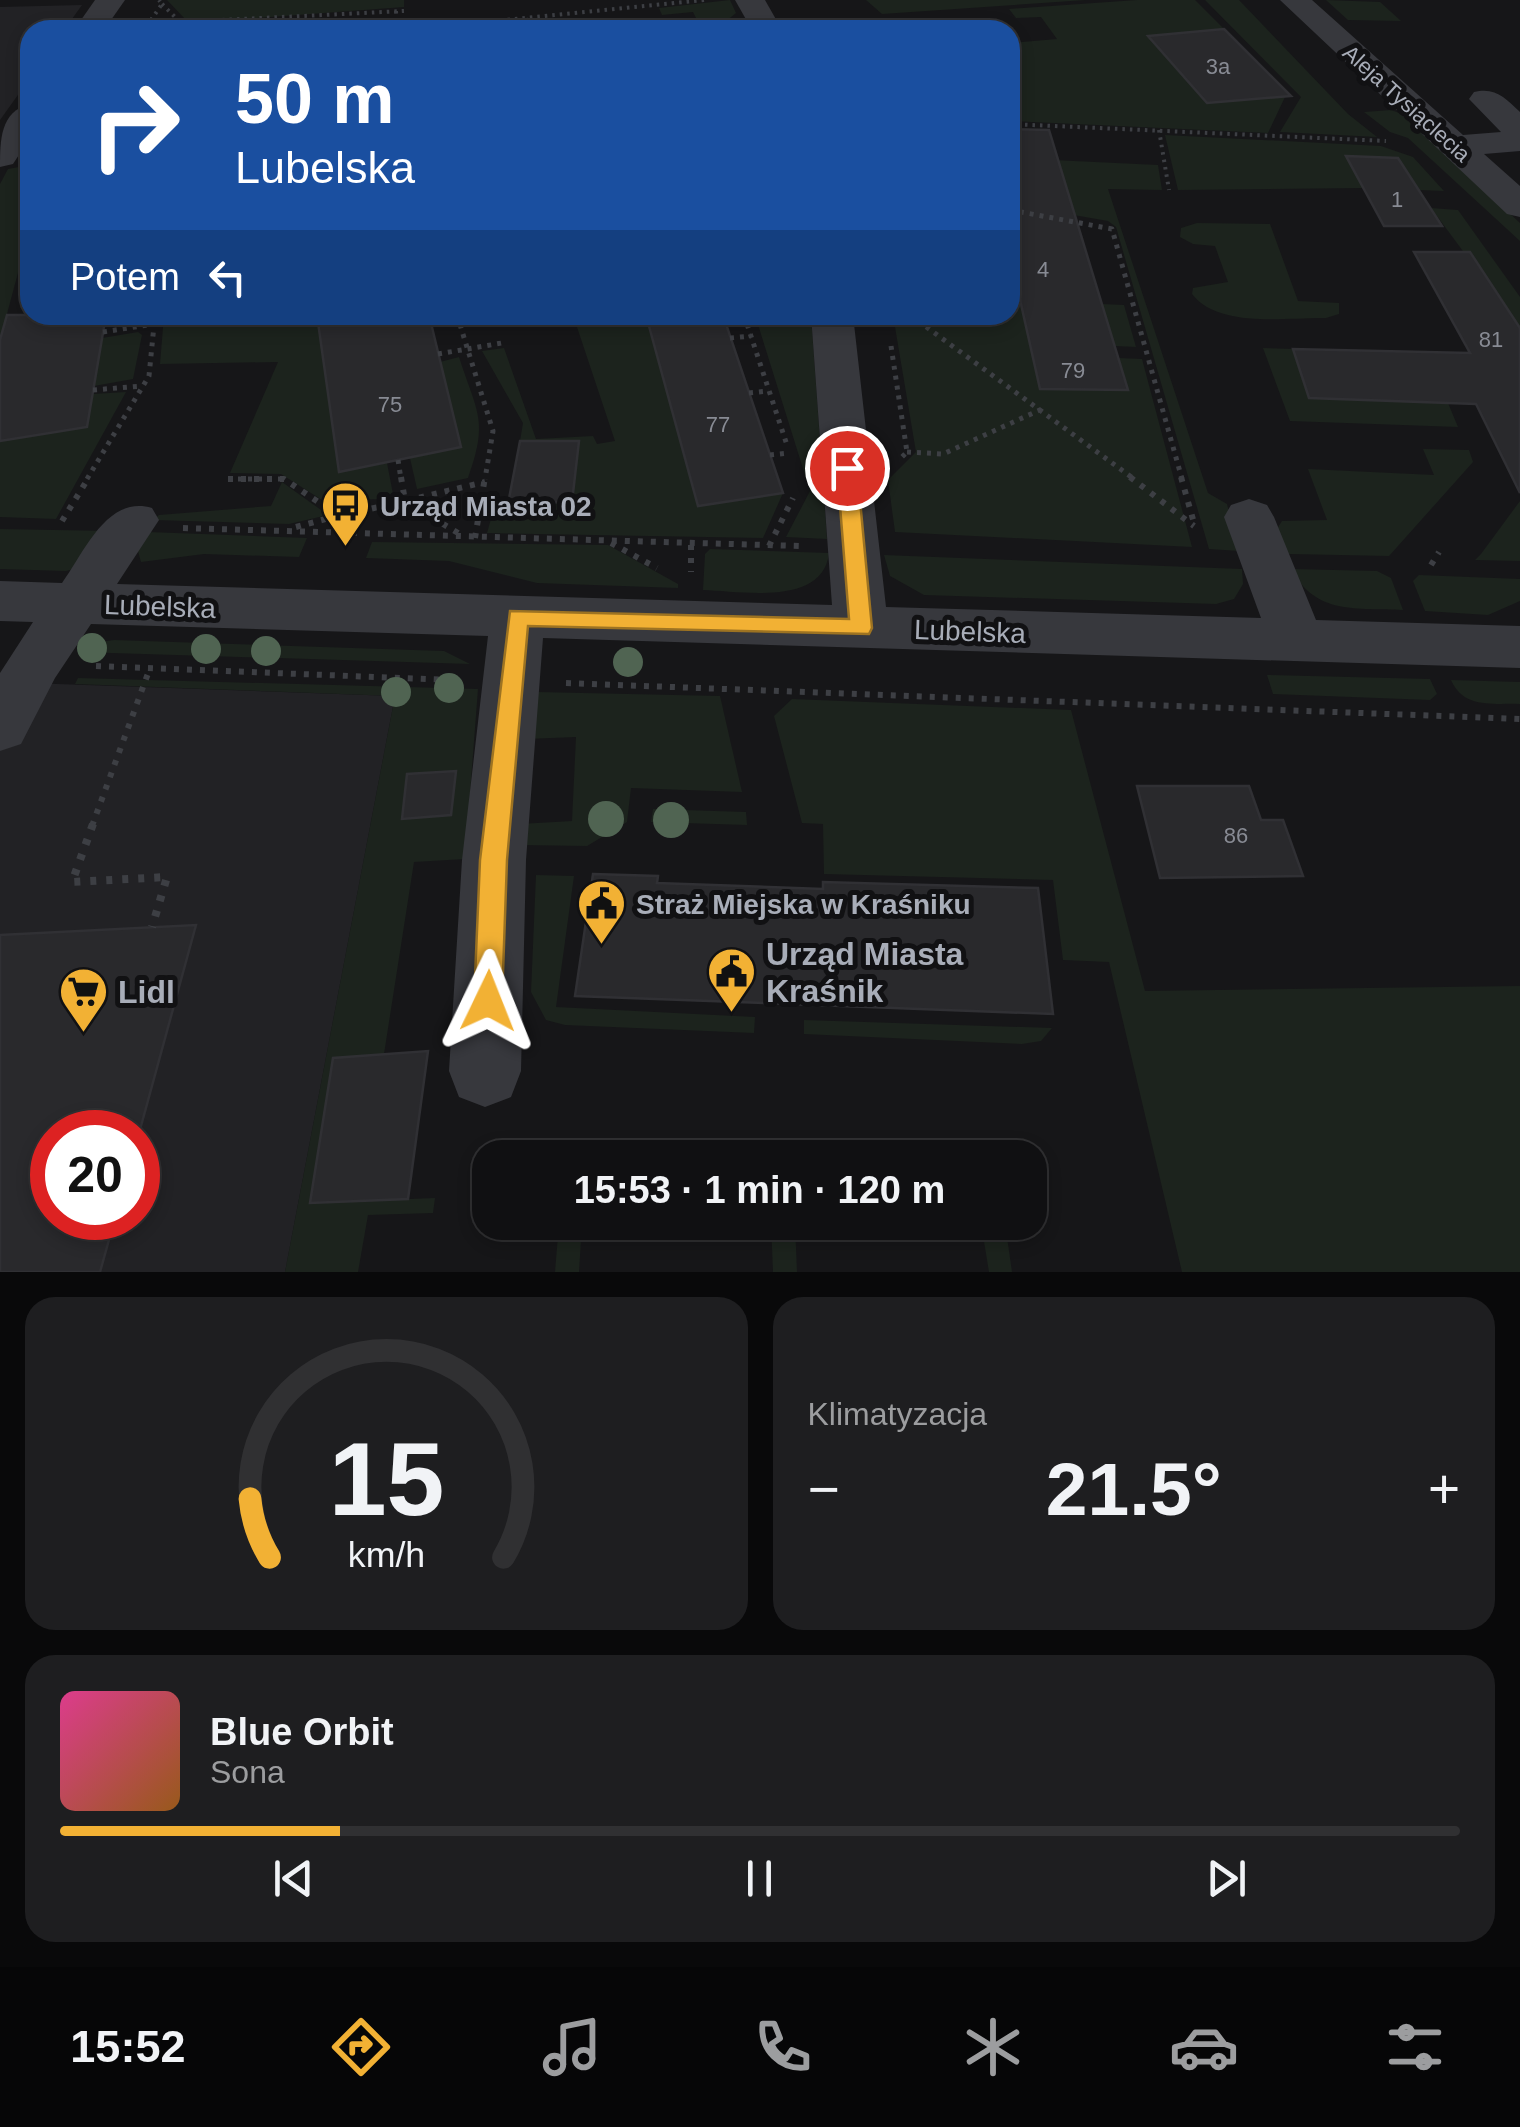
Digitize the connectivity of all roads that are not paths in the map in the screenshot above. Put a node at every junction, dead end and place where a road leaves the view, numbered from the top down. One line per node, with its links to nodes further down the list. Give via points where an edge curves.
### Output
1 (1294, 0): 6 (street, Aleja Tysiąclecia)
2 (1486, 99): 4 (street)
3 (19, 102): 7 (street)
4 (1520, 130)
5 (1520, 142): 6 (street)
6 (1454, 146): 8 (street, Aleja Tysiąclecia)
7 (0, 156)
8 (1520, 206)
9 (833, 325): 15 (street)
10 (1249, 517): 16 (street)
11 (132, 523): 13 (street)
12 (0, 601): 13 (street, Lubelska)
13 (76, 604): 14 (street, Lubelska); 18 (street)
14 (518, 617): 15 (street, Lubelska); 19 (street, via 494,860)
15 (861, 628): 16 (street, Lubelska)
16 (1297, 641): 17 (street, Lubelska)
17 (1520, 647)
18 (0, 727)
19 (485, 1071)

